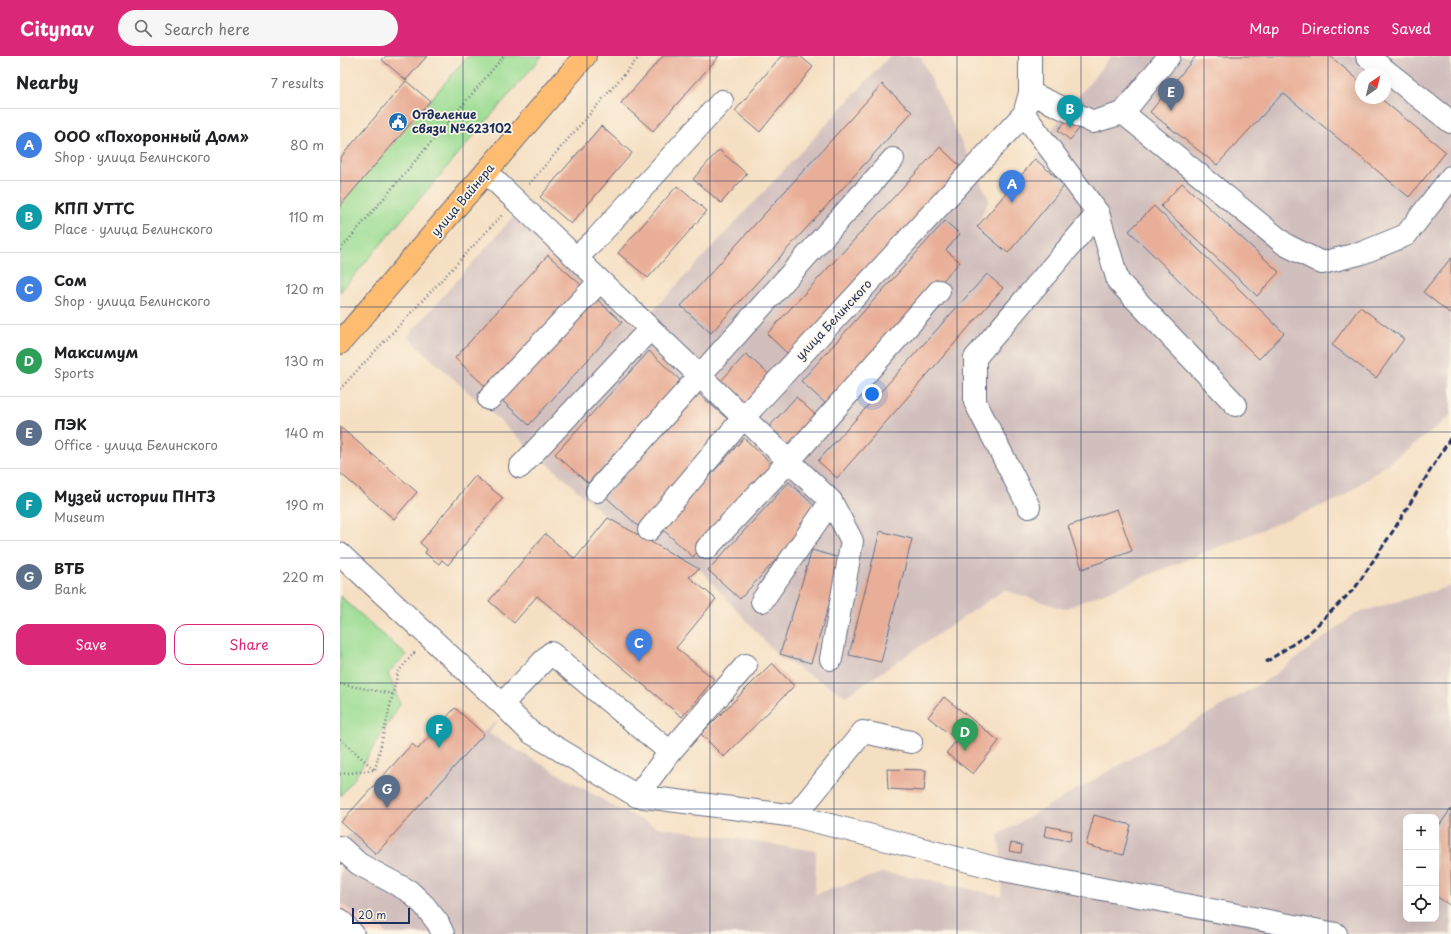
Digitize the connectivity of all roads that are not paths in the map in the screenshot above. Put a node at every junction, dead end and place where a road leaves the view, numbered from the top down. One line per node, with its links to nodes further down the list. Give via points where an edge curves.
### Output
1 (585, 56): 11 (main road, улица Вайнера)
2 (1030, 56): 5 (street)
3 (1169, 56): 7 (street)
4 (1367, 56): 9 (street)
5 (1030, 93): 7 (street, via 1093,122); 8 (street)
6 (722, 101): 14 (street, via 594,242)
7 (1123, 113): 12 (street, via 1286,245 1322,263 1362,254 1406,234)
8 (1024, 114): 13 (street); 22 (street, улица Белинского)
9 (1451, 122)
10 (893, 159): 19 (street)
11 (486, 172): 14 (street); 18 (main road, улица Вайнера)
12 (1451, 177)
13 (1098, 213): 21 (street, via 1118,281); 27 (street, via 975,358 975,402)
14 (576, 258): 15 (street)
15 (600, 281): 17 (street); 20 (street)
16 (939, 291): 23 (street)
17 (650, 328): 19 (street); 24 (street)
18 (340, 343)
19 (699, 375): 22 (street); 25 (street)
20 (489, 399)
21 (1236, 405)
22 (744, 417): 23 (street); 28 (street, улица Белинского)
23 (789, 461): 26 (street); 29 (street)
24 (520, 466)
25 (597, 491)
26 (831, 501): 31 (street); 32 (street, via 852,541)
27 (1029, 507)
28 (649, 530)
29 (707, 548)
30 (340, 554): 34 (street)
31 (762, 601)
32 (830, 659)
33 (746, 665): 36 (street)
34 (502, 704): 36 (street, via 551,653); 37 (street, via 530,732)
35 (911, 742): 38 (street, via 863,732)
36 (670, 752): 37 (street)
37 (638, 796): 38 (street)
38 (795, 816): 43 (street, via 1003,870)
39 (340, 847): 42 (street, via 359,864 409,891 424,905)
40 (340, 920): 41 (street)
41 (352, 934)
42 (443, 934)
43 (1336, 934)

